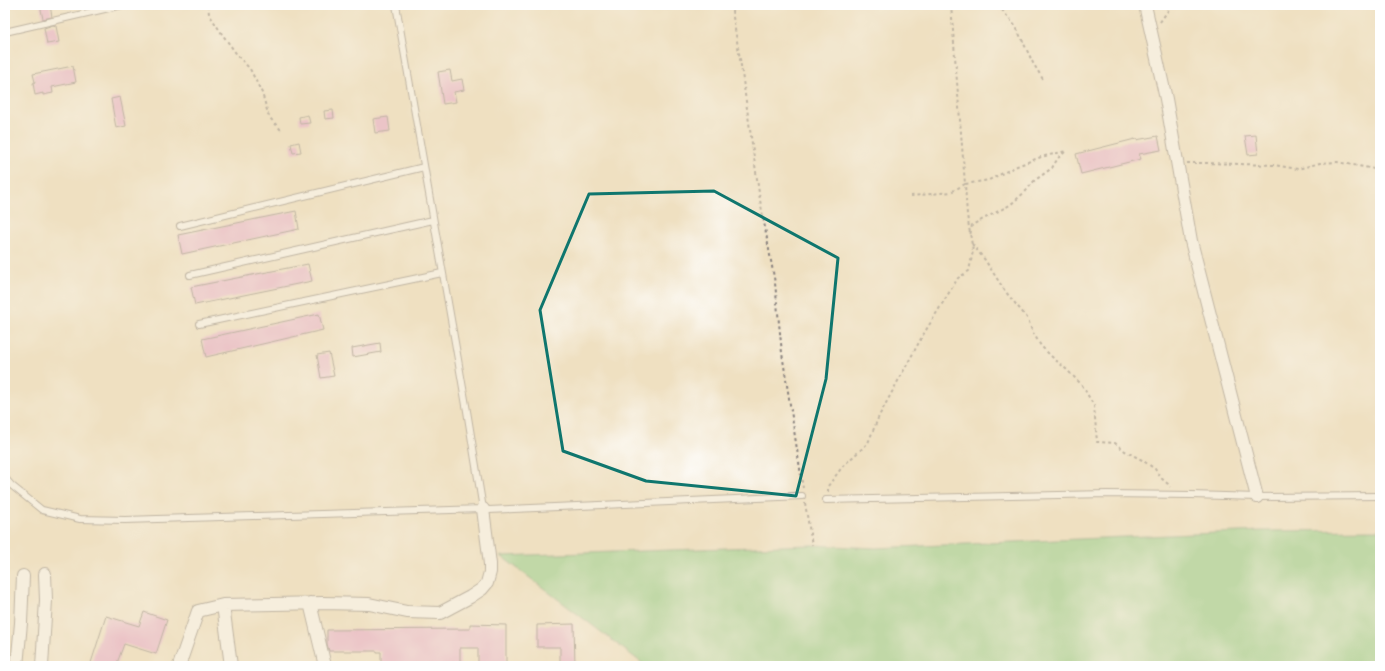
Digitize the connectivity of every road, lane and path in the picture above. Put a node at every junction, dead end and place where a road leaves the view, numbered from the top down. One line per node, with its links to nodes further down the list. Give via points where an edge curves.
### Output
1 (122, 5): 9 (lane)
2 (208, 5): 12 (path, via 209,14 250,69 262,93 268,117)
3 (396, 5): 14 (lane)
4 (731, 5): 27 (path, via 775,283 782,354)
5 (951, 5): 16 (path)
6 (998, 5): 11 (path, via 1016,27)
7 (1145, 5): 10 (street)
8 (1172, 5): 10 (path)
9 (5, 32)
10 (1151, 35): 13 (street)
11 (1044, 80)
12 (282, 131)
13 (1178, 164): 15 (path, via 1274,165 1298,169 1320,162 1337,162); 29 (street, via 1191,241)
14 (424, 167): 18 (lane); 19 (lane)
15 (1380, 170)
16 (966, 184): 17 (path, via 951,192); 20 (path); 20 (path, via 989,180 1017,166 1066,151 1052,168 1034,181 1010,205 972,225)
17 (911, 196)
18 (433, 220): 22 (lane); 23 (lane)
19 (180, 226)
20 (970, 236): 21 (path)
21 (972, 243): 26 (path, via 1028,319 1041,346 1082,385 1094,406 1097,442 1115,443 1155,469 1168,484); 30 (path, via 973,251 968,271 958,278 923,335 879,416 868,443 843,466 828,486)
22 (442, 273): 24 (lane); 31 (lane)
23 (190, 275)
24 (199, 324)
25 (5, 478): 31 (lane, via 42,510 80,519)
26 (1172, 495): 29 (lane); 30 (lane, via 1100,494)
27 (803, 496): 31 (lane); 32 (path)
28 (1380, 496): 29 (lane)
29 (1257, 497)
30 (826, 500)
31 (482, 509): 35 (street, via 490,564 487,583 482,589 440,613 407,612 369,604)
32 (812, 545)
33 (45, 574): 38 (street)
34 (23, 576): 37 (street)
35 (310, 603): 36 (street); 41 (street)
36 (223, 605): 39 (street, via 198,611); 40 (street)
37 (18, 666)
38 (42, 666)
39 (179, 666)
40 (231, 666)
41 (325, 666)

